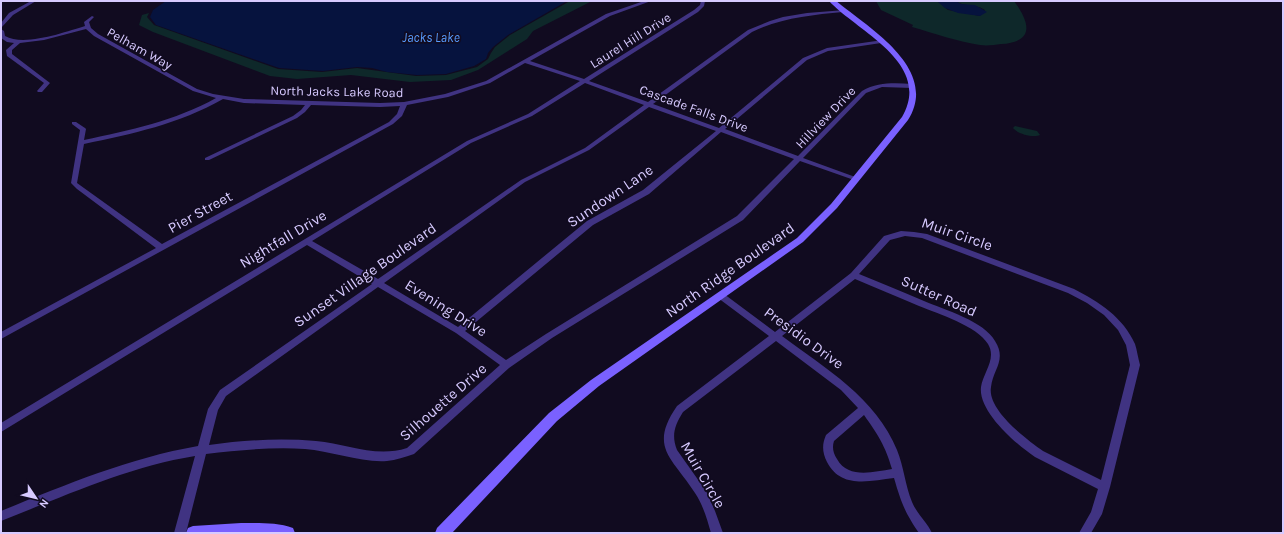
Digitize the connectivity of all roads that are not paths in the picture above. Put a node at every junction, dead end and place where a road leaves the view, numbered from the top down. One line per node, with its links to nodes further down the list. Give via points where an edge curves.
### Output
1 (34, 1): 7 (street, via 11,14)
2 (649, 1): 12 (street, North Jacks Lake Road, via 608,15)
3 (703, 1): 13 (street, Laurel Hill Drive, via 696,11)
4 (832, 1): 5 (street, North Ridge Boulevard)
5 (843, 11): 11 (street, North Ridge Boulevard); 20 (street, Sunset Village Boulevard, via 791,18 757,28)
6 (92, 17): 8 (street, Pelham Way, via 86,22)
7 (1, 26)
8 (88, 27): 10 (street, via 42,39); 15 (street, Pelham Way, via 96,36)
9 (1, 31): 10 (street, via 5,39)
10 (20, 41): 16 (street, via 9,50 9,55 47,84)
11 (881, 41): 14 (street, North Ridge Boulevard, via 902,62); 22 (street, Sundown Lane, via 827,50 805,59)
12 (524, 61): 13 (street, Cascade Falls Drive); 19 (street, North Jacks Lake Road, via 488,82 468,90)
13 (584, 81): 20 (street, Cascade Falls Drive); 27 (street, Nightfall Drive, via 530,115 473,140)
14 (912, 86): 24 (street, Hillview Drive, via 886,85 868,89); 26 (street, North Ridge Boulevard, via 912,103 905,118)
15 (195, 90): 17 (street, North Jacks Lake Road)
16 (40, 91)
17 (221, 98): 18 (street, North Jacks Lake Road); 23 (street, via 173,121)
18 (310, 102): 19 (street, North Jacks Lake Road); 25 (street, via 295,117)
19 (404, 104): 28 (street, Pier Street, via 400,116 392,123)
20 (649, 104): 22 (street, Cascade Falls Drive); 30 (street, Sunset Village Boulevard, via 587,149 523,181)
21 (74, 123): 23 (street, via 84,129)
22 (720, 130): 24 (street, Cascade Falls Drive); 32 (street, Sundown Lane, via 646,192 586,226)
23 (82, 142): 28 (street, via 74,183)
24 (799, 158): 26 (street, Cascade Falls Drive); 35 (street, Silhouette Drive, via 740,218 549,336)
25 (207, 159)
26 (856, 178): 31 (street, North Ridge Boulevard, via 834,206 800,240)
27 (306, 241): 30 (street, Evening Drive); 37 (street, Nightfall Drive)
28 (162, 248): 33 (street, Pier Street)
29 (854, 275): 34 (street, Muir Circle); 40 (street, Sutter Road, via 967,323 983,333 994,346 996,354 986,388 988,403 994,412 1029,448); 40 (street, Muir Circle, via 887,238 900,234 915,234 1066,289 1092,302 1112,317 1127,335 1135,365)
30 (378, 283): 32 (street, Evening Drive); 38 (street, Sunset Village Boulevard, via 223,393 214,409)
31 (721, 296): 34 (street, Presidio Drive); 45 (street, North Ridge Boulevard, via 595,383 552,417)
32 (458, 331): 35 (street, Evening Drive)
33 (1, 336)
34 (776, 336): 36 (street, Presidio Drive, via 844,387); 46 (street, Muir Circle, via 680,409 669,426 668,440 672,453 699,490 708,506)
35 (506, 366): 38 (street, Silhouette Drive, via 418,444 401,455 381,458 318,446 269,444)
36 (866, 408): 39 (street, Presidio Drive, via 884,435); 39 (street, via 830,438 828,450 833,463 838,469 859,478)
37 (1, 428)
38 (202, 450): 41 (street, Silhouette Drive, via 132,466); 42 (street, Sunset Village Boulevard)
39 (899, 472): 47 (street, Presidio Drive, via 906,501)
40 (1105, 487): 48 (street, Muir Circle, via 1096,514)
41 (1, 516)
42 (180, 533)
43 (193, 533): 44 (street, via 249,529)
44 (288, 533)
45 (442, 533)
46 (717, 533)
47 (926, 533)
48 (1085, 533)

